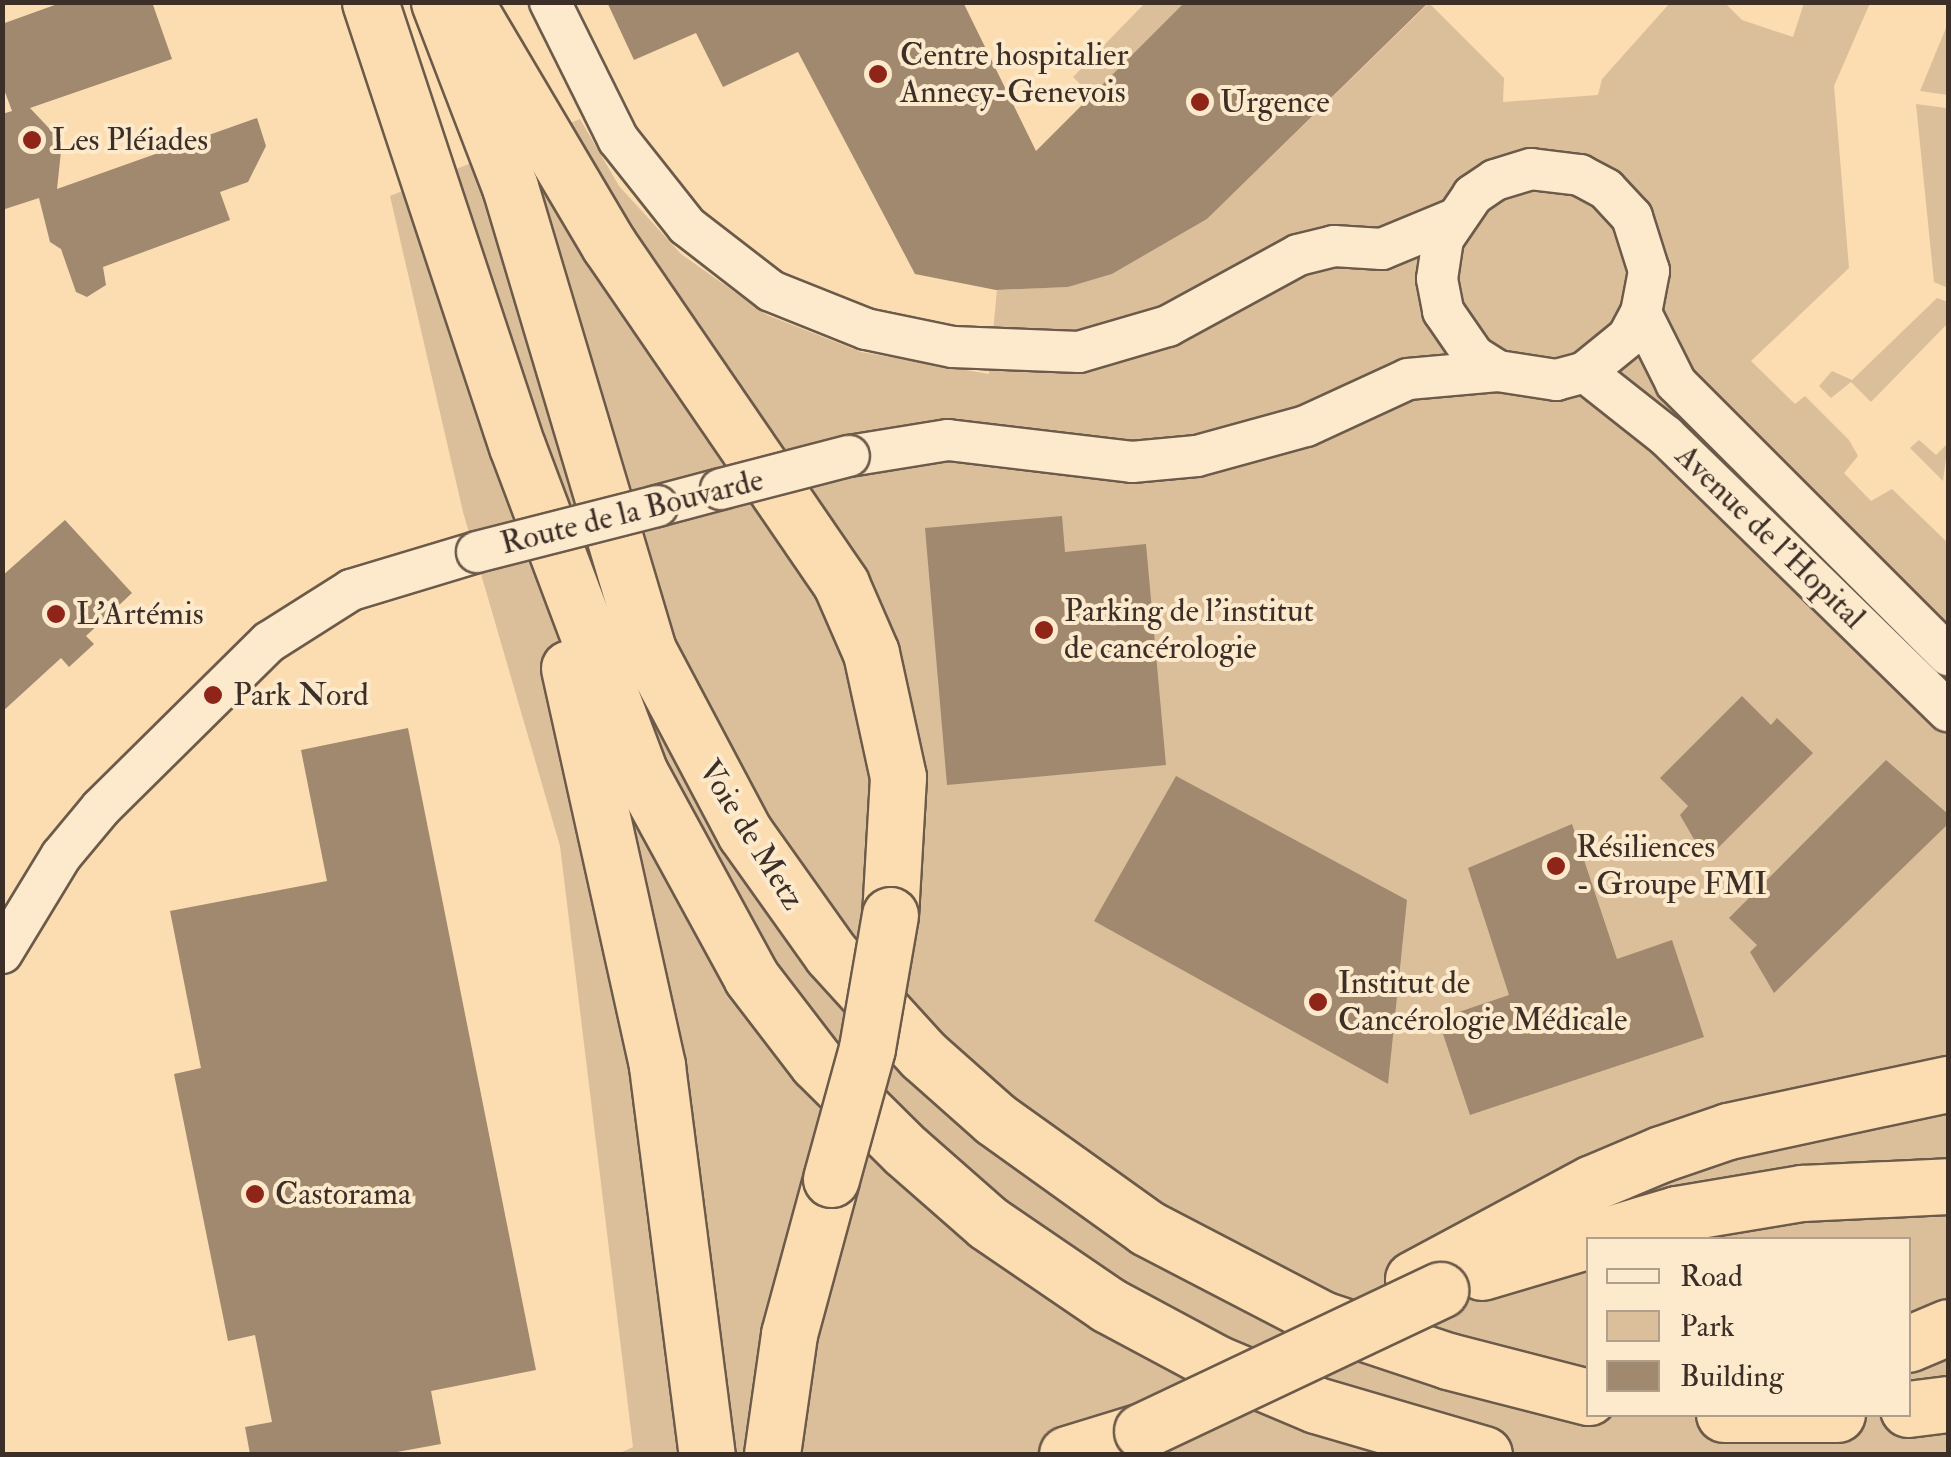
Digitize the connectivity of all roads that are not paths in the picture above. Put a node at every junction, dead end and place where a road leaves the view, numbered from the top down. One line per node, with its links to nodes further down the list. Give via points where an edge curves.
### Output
1 (370, 2): 12 (highway)
2 (438, 2): 23 (highway, Voie de Metz, via 510,187 648,652 706,768 786,896 923,1054 1088,1190 1246,1283 1322,1319)
3 (466, 2): 29 (highway, bridge, via 609,245 841,584 871,653 898,777 890,915 866,1048 788,1334)
4 (550, 2): 6 (street, via 618,139 687,226 770,291 866,330 952,346 1079,352 1168,326 1298,255 1334,246)
5 (1452, 220): 6 (street); 7 (street, via 1438,258); 8 (street, via 1473,195 1508,174 1556,170 1594,182 1620,202 1641,234 1649,271)
6 (1382, 249): 7 (street)
7 (1441, 305): 9 (street, via 1465,346); 11 (street)
8 (1642, 313): 10 (street, via 1608,358); 13 (street, Avenue de l'Hopital, via 1676,383)
9 (1498, 371): 10 (street, via 1526,380); 11 (street, Route de la Bouvarde)
10 (1585, 372): 14 (street, Avenue de l'Hopital, via 1666,436)
11 (1408, 379): 15 (street, Route de la Bouvarde, bridge, via 1306,426 1197,456 1132,462 948,440 849,456 351,590 269,642 100,808 61,856)
12 (516, 446): 28 (highway, via 639,963 686,1260); 31 (highway, via 640,774 751,977 817,1063 988,1223 1108,1305 1216,1363 1316,1405)
13 (1948, 655)
14 (1948, 711)
15 (2, 953)
16 (1948, 1084): 20 (highway, via 1728,1130 1661,1154)
17 (1948, 1186): 18 (highway, via 1802,1193)
18 (1586, 1237)
19 (1586, 1237): 20 (highway)
20 (1427, 1285): 30 (highway, bridge, via 1205,1403)
21 (1948, 1327): 22 (highway)
22 (1911, 1343)
23 (1448, 1361): 24 (highway); 25 (highway)
24 (1586, 1382)
25 (1586, 1396)
26 (1948, 1404): 27 (highway)
27 (1911, 1409)
28 (707, 1454)
29 (772, 1454)
30 (1067, 1454)
31 (1484, 1454)

